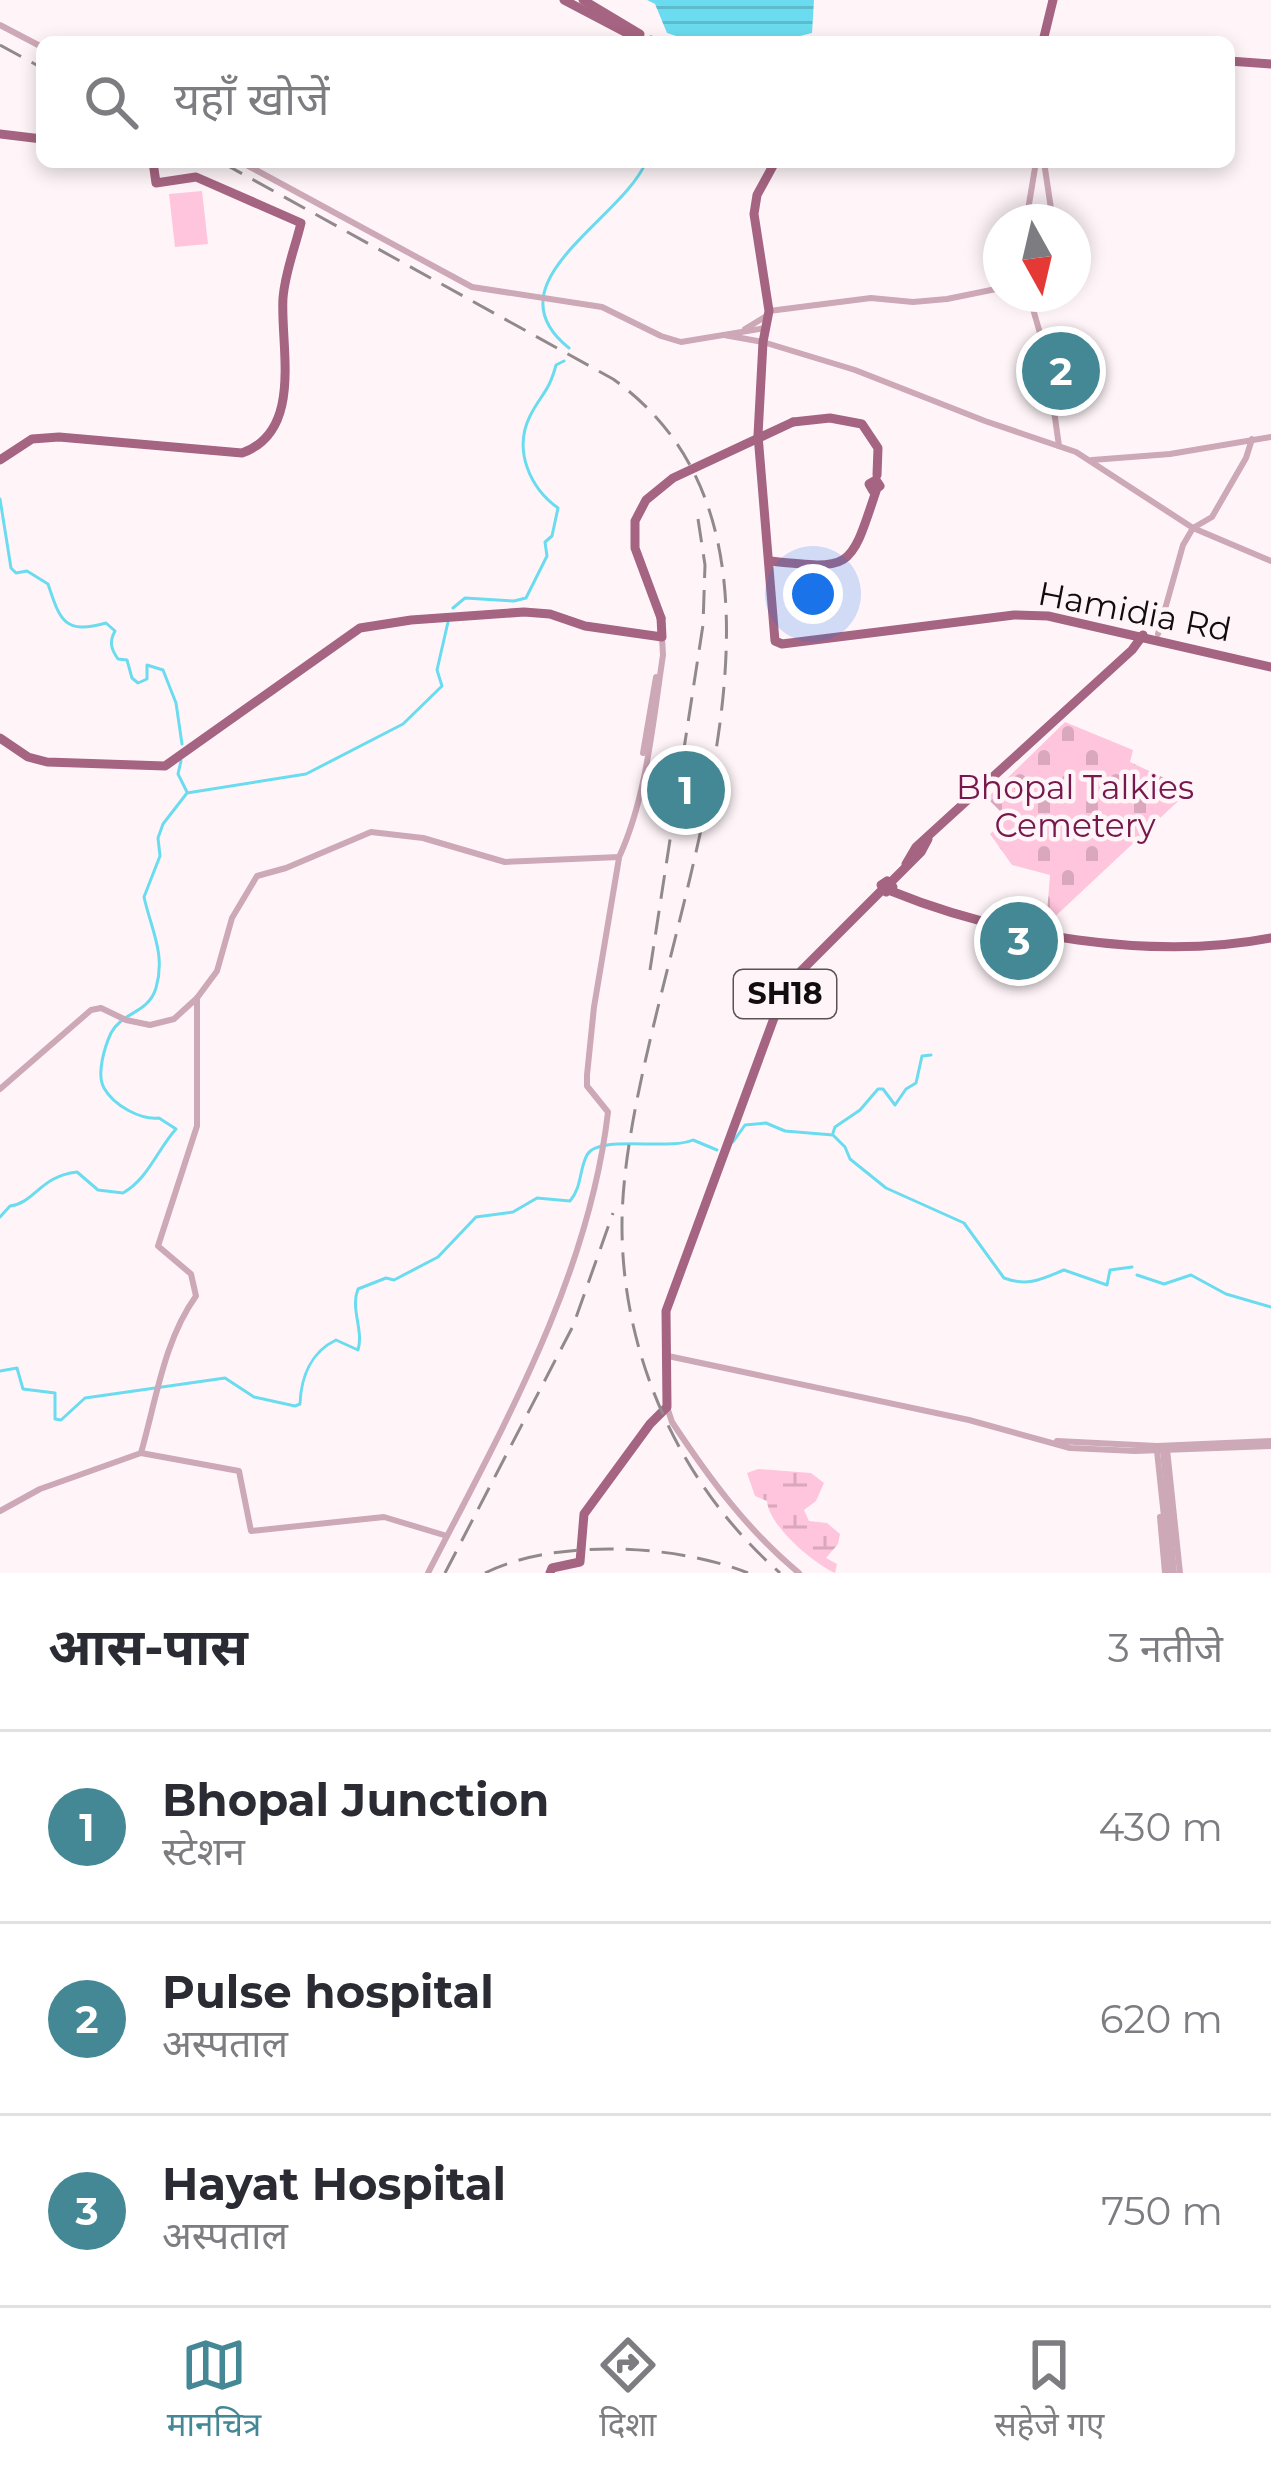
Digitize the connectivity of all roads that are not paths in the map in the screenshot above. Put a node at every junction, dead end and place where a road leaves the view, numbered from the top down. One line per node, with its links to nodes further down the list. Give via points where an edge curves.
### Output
1 (564, 0): 5 (main road)
2 (583, 0): 6 (main road)
3 (1051, 0): 7 (main road)
4 (0, 25): 8 (street)
5 (640, 36)
6 (642, 36)
7 (1042, 36)
8 (36, 44)
9 (1235, 61): 10 (main road)
10 (1271, 64)
11 (0, 134): 12 (main road)
12 (36, 138)
13 (154, 168): 29 (main road, via 156,183 196,177 301,224 285,281 287,374 277,418 242,453 59,437 34,438)
14 (253, 168): 24 (street, via 472,287 602,307 681,342)
15 (772, 168): 22 (main road, via 754,214)
16 (1039, 168): 18 (street)
17 (1041, 168): 19 (street)
18 (1030, 204)
19 (1049, 204)
20 (983, 292): 22 (street)
21 (1034, 312): 28 (street)
22 (768, 313): 23 (main road); 24 (street)
23 (766, 328): 24 (street); 25 (main road)
24 (742, 334): 25 (street)
25 (763, 341): 28 (street); 32 (main road, via 758,435)
26 (1271, 437): 27 (street)
27 (1252, 440): 30 (street); 31 (street, via 1212,517)
28 (1059, 446): 30 (street)
29 (0, 460)
30 (1092, 460): 31 (street)
31 (1193, 528): 33 (street); 37 (street)
32 (770, 559): 34 (main road); 36 (main road, bridge, via 828,564 856,536 875,483 875,441 862,424 793,422 673,478 646,500 635,521 635,548)
33 (1271, 561)
34 (773, 628): 35 (main road, via 783,640); 35 (main road, via 775,641)
35 (844, 634): 37 (main road, Hamidia Rd, via 1029,611)
36 (662, 635): 39 (main road, via 546,608 362,622 165,761 38,756); 40 (street)
37 (1146, 636): 38 (main road, Hamidia Rd); 41 (main road, via 928,839)
38 (1271, 665)
39 (0, 734)
40 (620, 856): 43 (street, via 505,862 370,832 257,876 232,918 217,971); 52 (street, via 587,1076 608,1112 597,1183 548,1333)
41 (888, 888): 42 (main road, via 977,920 1115,940 1203,948); 45 (main road, SH18, via 784,994 666,1311)
42 (1271, 935)
43 (197, 998): 44 (street, via 162,1024 91,1010); 49 (street, via 197,1126 158,1246 191,1274 196,1296)
44 (0, 1089)
45 (666, 1355): 46 (main road, SH18); 48 (street, via 1059,1441)
46 (668, 1407): 51 (main road); 55 (street, via 728,1502)
47 (1271, 1444): 48 (street)
48 (1160, 1448): 56 (street)
49 (141, 1453): 50 (street); 52 (street, via 239,1471 251,1531 384,1517)
50 (0, 1511)
51 (582, 1516): 53 (main road, via 580,1562); 53 (main road, via 577,1568)
52 (447, 1536): 54 (street)
53 (551, 1570)
54 (428, 1573)
55 (799, 1573)
56 (1172, 1573)

